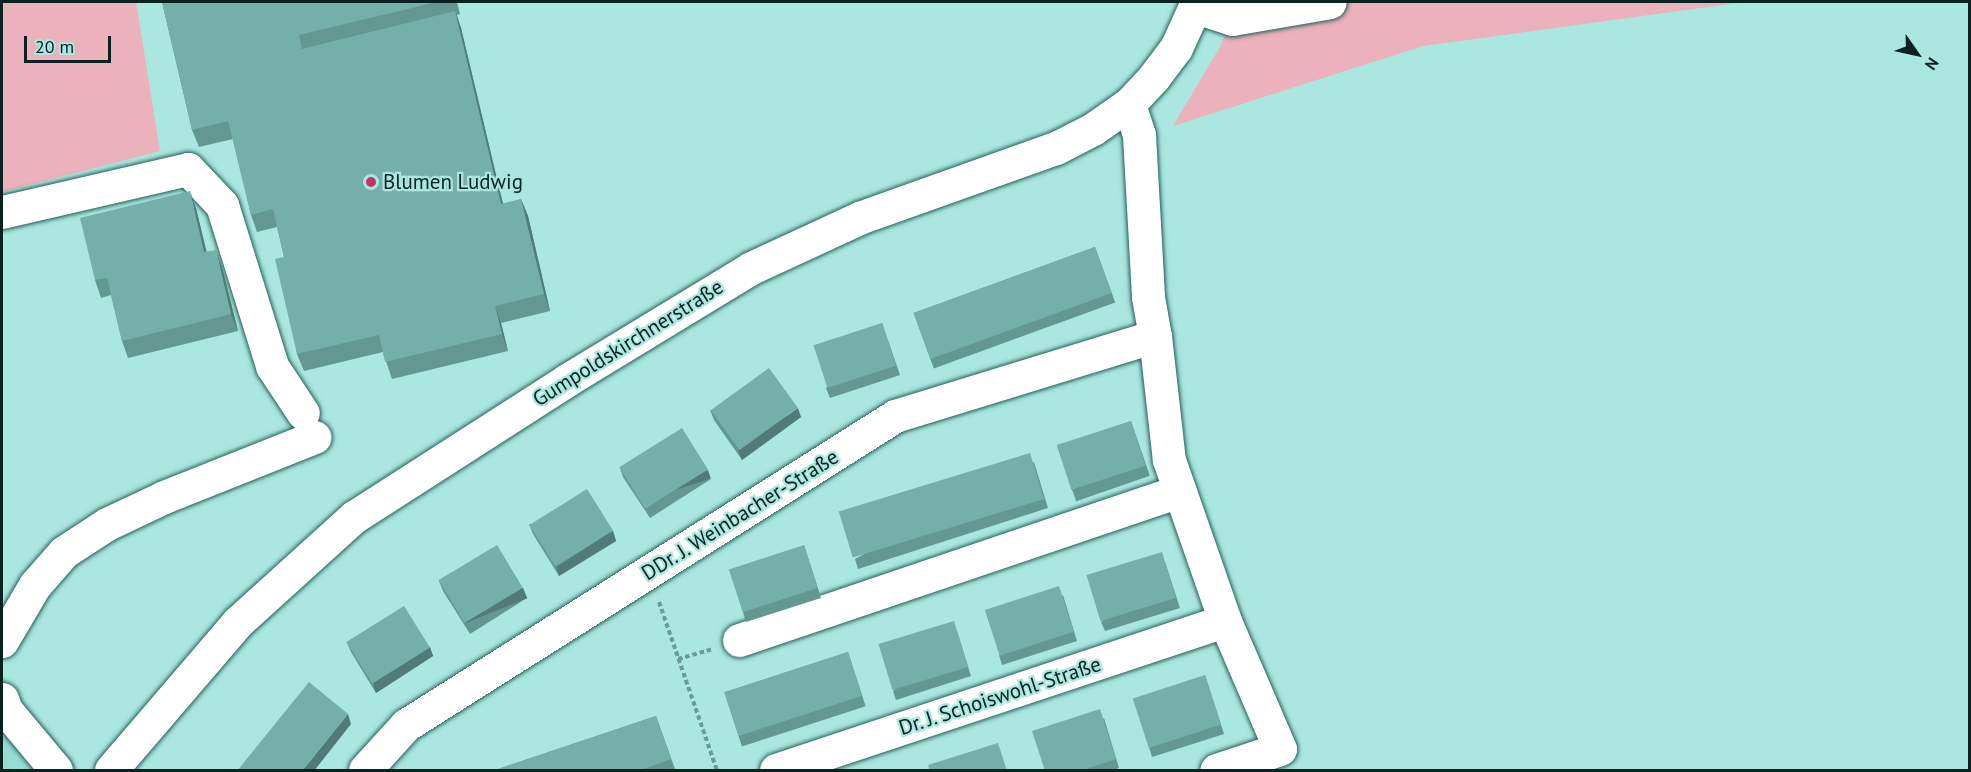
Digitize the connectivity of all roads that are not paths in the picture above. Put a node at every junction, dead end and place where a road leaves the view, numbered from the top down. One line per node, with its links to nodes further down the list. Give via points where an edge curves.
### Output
1 (1330, 2): 2 (street, via 1232,19)
2 (1197, 4): 3 (street, Gumpoldskirchnerstraße, via 1176,48)
3 (1129, 104): 5 (street, via 1139,135 1148,297); 12 (street, Gumpoldskirchnerstraße, via 1056,148 859,218 751,268 354,517 238,622)
4 (2, 212): 8 (street, via 188,169 222,205 272,366 309,425 107,524 64,552 35,585)
5 (1155, 336): 6 (street, via 1169,460); 13 (street, DDr. J. Weinbacher-Straße, via 896,416 405,725)
6 (1180, 491): 7 (street); 9 (street)
7 (1225, 621): 14 (street, Dr. J. Schoiswohl-Straße); 15 (street, via 1280,749)
8 (2, 640)
9 (739, 640)
10 (2, 699): 11 (street, via 6,710)
11 (57, 771)
12 (111, 771)
13 (365, 771)
14 (776, 771)
15 (1216, 771)

